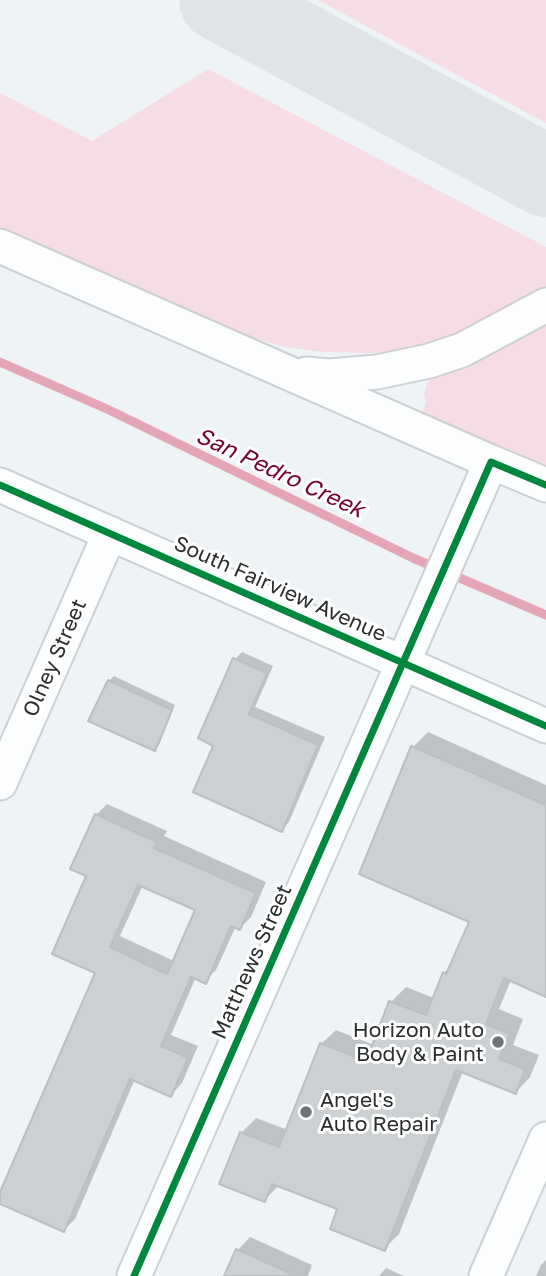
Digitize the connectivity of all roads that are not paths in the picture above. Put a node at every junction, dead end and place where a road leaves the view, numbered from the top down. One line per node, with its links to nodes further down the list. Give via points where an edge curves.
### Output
1 (0, 246): 3 (street)
2 (546, 305): 3 (street, via 462,350 429,361 341,375)
3 (286, 372): 4 (street)
4 (491, 462): 6 (street); 8 (street, Matthews Street)
5 (0, 485): 7 (street, South Fairview Avenue)
6 (546, 485)
7 (110, 533): 8 (street, South Fairview Avenue); 10 (street, Olney Street)
8 (403, 662): 9 (street, South Fairview Avenue); 12 (street, Matthews Street)
9 (546, 726)
10 (0, 783)
11 (546, 1139): 13 (street)
12 (134, 1276)
13 (485, 1276)

